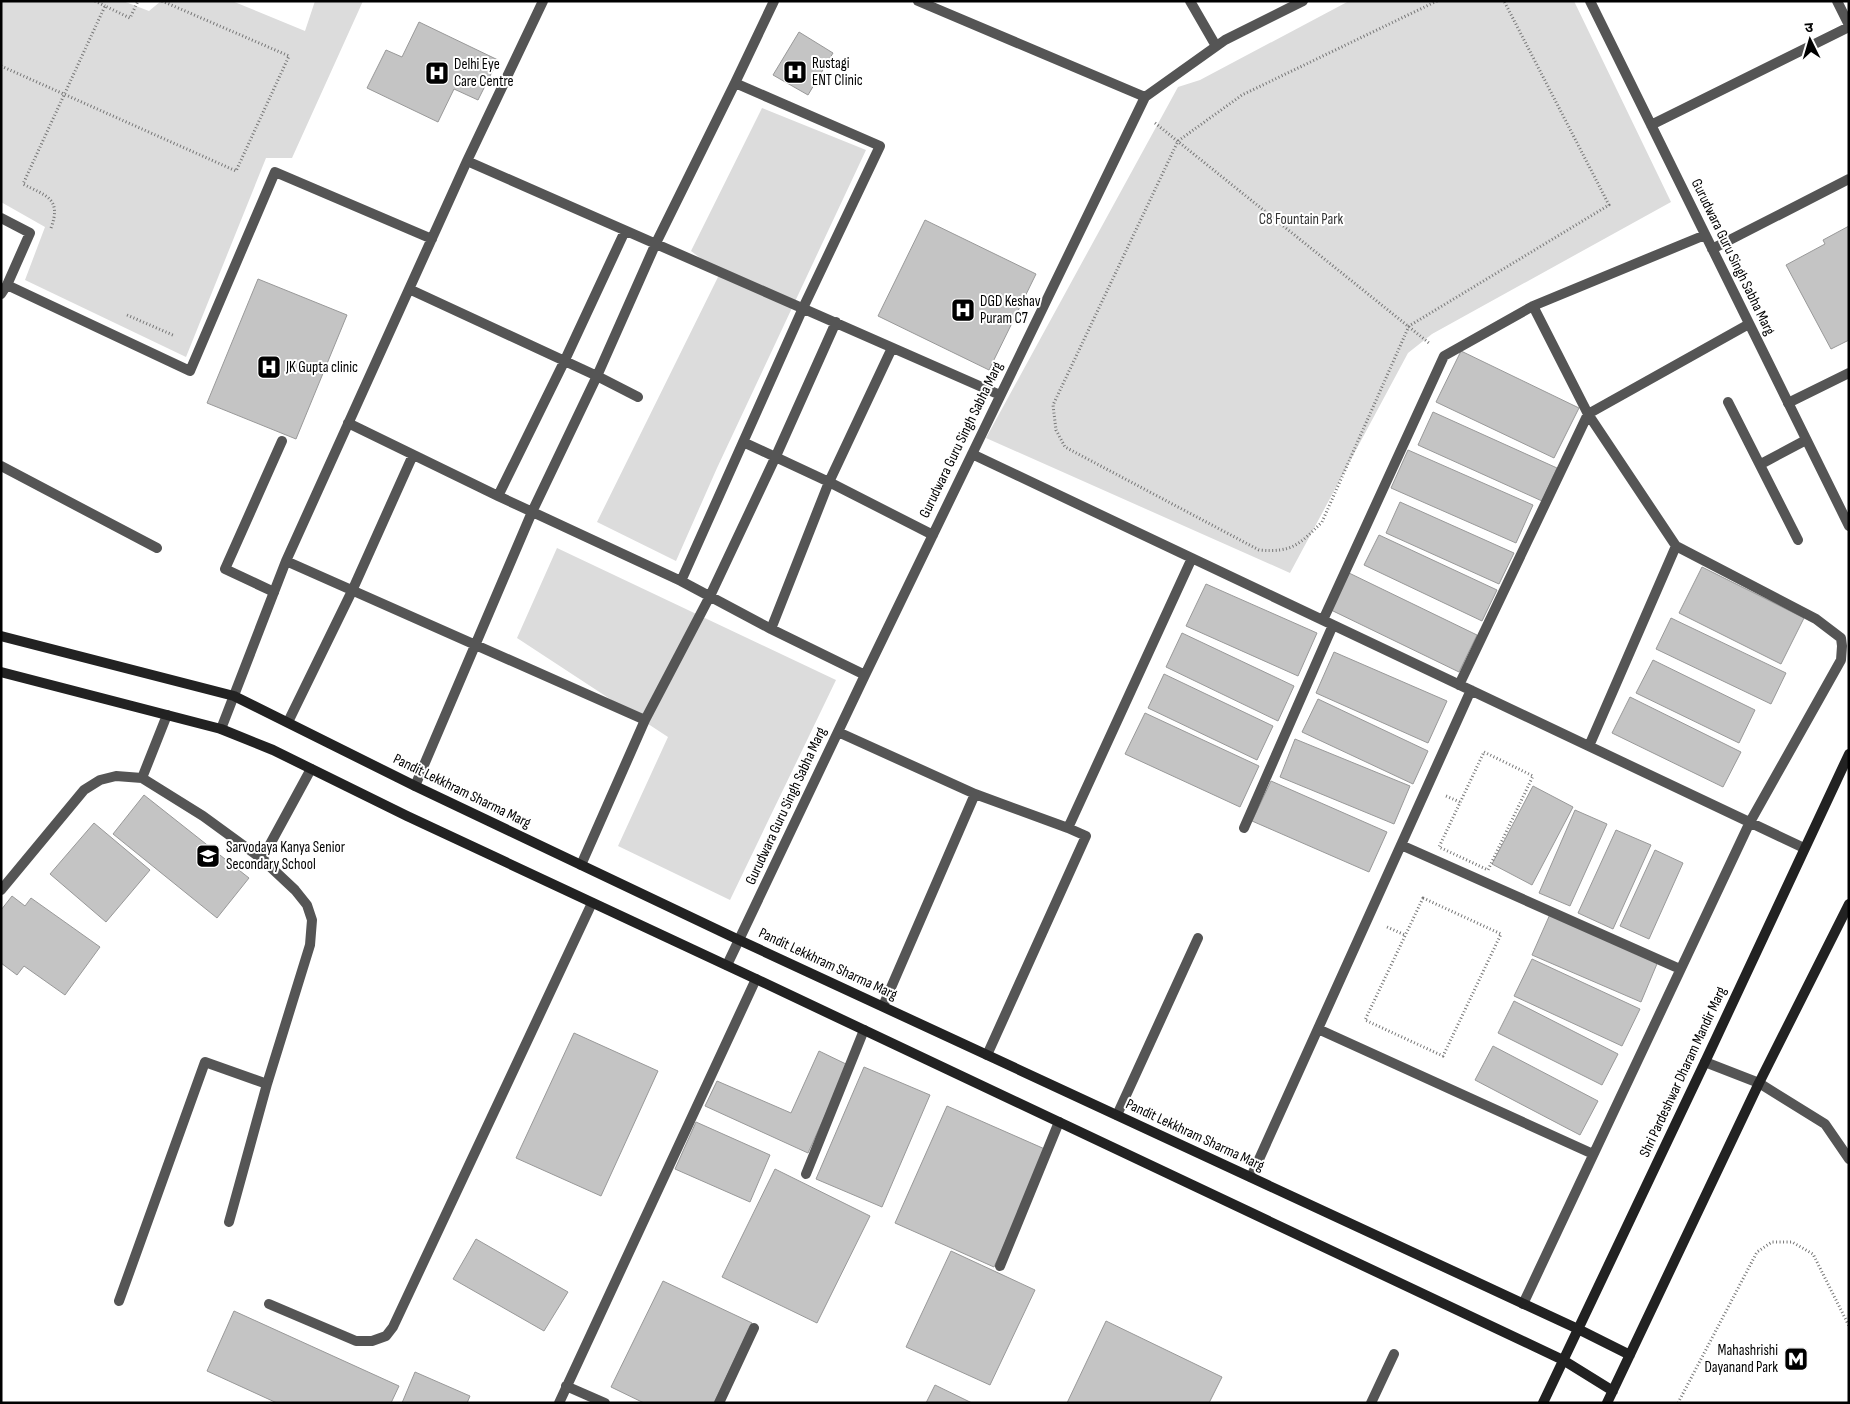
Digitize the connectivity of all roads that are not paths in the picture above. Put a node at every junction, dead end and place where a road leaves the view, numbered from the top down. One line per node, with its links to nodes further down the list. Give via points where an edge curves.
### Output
1 (543, 1): 13 (street)
2 (774, 1): 10 (street)
3 (918, 1): 11 (street)
4 (1190, 1): 9 (street)
5 (1303, 1): 9 (street, Gurudwara Guru Singh Sabha Marg)
6 (1590, 1): 12 (street, Gurudwara Guru Singh Sabha Marg)
7 (1837, 1): 8 (street)
8 (1849, 26): 12 (street)
9 (1216, 46): 11 (street, Gurudwara Guru Singh Sabha Marg)
10 (735, 83): 19 (street); 25 (street, via 880,146)
11 (1145, 97): 32 (street, Gurudwara Guru Singh Sabha Marg)
12 (1651, 125): 17 (street, Gurudwara Guru Singh Sabha Marg)
13 (467, 161): 16 (street); 18 (street)
14 (1849, 179): 20 (street)
15 (1, 218): 21 (street, via 30,233)
16 (625, 231): 19 (street); 29 (street)
17 (1705, 235): 20 (street, Gurudwara Guru Singh Sabha Marg); 24 (street)
18 (432, 238): 21 (street, via 275,172 190,371); 22 (street)
19 (656, 243): 25 (street); 31 (street)
20 (1712, 249): 27 (street, Gurudwara Guru Singh Sabha Marg)
21 (7, 285): 23 (street)
22 (408, 289): 29 (street); 37 (street)
23 (1, 294)
24 (1533, 306): 36 (street); 60 (street, via 1444,356)
25 (803, 308): 26 (street); 40 (street)
26 (836, 322): 28 (street); 43 (street)
27 (1749, 324): 35 (street, Gurudwara Guru Singh Sabha Marg); 36 (street)
28 (892, 348): 32 (street); 46 (street)
29 (564, 362): 31 (street); 47 (street)
30 (1849, 374): 35 (street)
31 (597, 376): 33 (street); 48 (street)
32 (1000, 395): 42 (street, Gurudwara Guru Singh Sabha Marg)
33 (638, 397)
34 (1728, 402): 44 (street)
35 (1788, 403): 38 (street, Gurudwara Guru Singh Sabha Marg)
36 (1588, 414): 52 (street); 66 (street)
37 (348, 423): 41 (street); 55 (street)
38 (1806, 440): 44 (street); 49 (street, Gurudwara Guru Singh Sabha Marg)
39 (282, 441): 58 (street, via 225,569)
40 (743, 442): 43 (street); 56 (street)
41 (413, 454): 47 (street); 57 (street)
42 (972, 454): 50 (street, Gurudwara Guru Singh Sabha Marg); 54 (street)
43 (776, 456): 46 (street); 59 (street)
44 (1761, 464): 51 (street)
45 (1, 466): 53 (street)
46 (829, 482): 50 (street); 61 (street)
47 (498, 496): 48 (street)
48 (532, 512): 56 (street); 63 (street)
49 (1849, 526)
50 (933, 535): 65 (street, Gurudwara Guru Singh Sabha Marg)
51 (1798, 540)
52 (1676, 546): 74 (street); 80 (street, via 1816,619 1840,638 1841,660)
53 (156, 548)
54 (1192, 558): 60 (street); 81 (street)
55 (286, 561): 57 (street); 58 (street)
56 (681, 581): 59 (street)
57 (352, 591): 63 (street); 71 (street)
58 (274, 592): 68 (street)
59 (710, 596): 61 (street); 70 (street)
60 (1328, 622): 66 (street); 82 (street)
61 (771, 628): 65 (street)
62 (1, 636): 68 (main road, Pandit Lekkhram Sharma Marg)
63 (474, 644): 70 (street); 78 (street)
64 (1, 672): 69 (main road)
65 (865, 675): 73 (street, Gurudwara Guru Singh Sabha Marg)
66 (1459, 685): 67 (street)
67 (1471, 690): 74 (street); 83 (street)
68 (234, 696): 71 (main road, Pandit Lekkhram Sharma Marg); 72 (street)
69 (167, 715): 72 (main road); 77 (street)
70 (645, 720): 86 (street)
71 (288, 722): 78 (main road, Pandit Lekkhram Sharma Marg)
72 (221, 729): 76 (main road)
73 (838, 732): 79 (street); 91 (street, Gurudwara Guru Singh Sabha Marg)
74 (1589, 746): 80 (street)
75 (1849, 754): 84 (main road, Shri Pardeshwar Dharam Mandir Marg)
76 (311, 769): 85 (street); 88 (main road)
77 (142, 778): 85 (street, via 203,816); 87 (street, via 116,776 100,780 84,790)
78 (415, 786): 86 (main road, Pandit Lekkhram Sharma Marg)
79 (975, 794): 81 (street); 95 (street)
80 (1750, 822): 84 (street); 93 (street)
81 (1068, 828): 98 (street, via 1086,836)
82 (1244, 828)
83 (1401, 845): 93 (street); 96 (street)
84 (1804, 848): 99 (main road, Shri Pardeshwar Dharam Mandir Marg)
85 (262, 859): 101 (street, via 295,890 307,905 312,920 310,945)
86 (581, 865): 91 (main road, Pandit Lekkhram Sharma Marg)
87 (1, 890)
88 (592, 903): 92 (main road); 111 (street, via 386,1336 356,1342)
89 (1849, 904): 100 (main road)
90 (1198, 938): 102 (street)
91 (739, 940): 92 (street, Gurudwara Guru Singh Sabha Marg); 95 (main road, Pandit Lekkhram Sharma Marg)
92 (727, 965): 94 (main road)
93 (1680, 969): 104 (street)
94 (756, 979): 97 (main road); 118 (street)
95 (883, 1006): 98 (main road, Pandit Lekkhram Sharma Marg)
96 (1318, 1029): 104 (street); 107 (street)
97 (864, 1030): 103 (main road); 106 (street)
98 (987, 1055): 102 (main road, Pandit Lekkhram Sharma Marg)
99 (1705, 1062): 100 (street); 114 (main road, Shri Pardeshwar Dharam Mandir Marg)
100 (1759, 1083): 105 (street, via 1825,1124); 116 (main road)
101 (267, 1084): 108 (street); 110 (street, via 205,1062)
102 (1117, 1115): 107 (main road, Pandit Lekkhram Sharma Marg)
103 (1059, 1122): 109 (street); 117 (main road)
104 (1593, 1154): 112 (street)
105 (1849, 1159)
106 (806, 1174)
107 (1251, 1177): 112 (main road, Pandit Lekkhram Sharma Marg)
108 (229, 1222)
109 (1000, 1266)
110 (119, 1300)
111 (269, 1304)
112 (1523, 1304): 114 (main road, Pandit Lekkhram Sharma Marg)
113 (754, 1328): 122 (street)
114 (1578, 1329): 116 (main road, Pandit Lekkhram Sharma Marg); 117 (main road, Shri Pardeshwar Dharam Mandir Marg)
115 (1394, 1354): 123 (street)
116 (1630, 1355): 119 (main road)
117 (1562, 1360): 119 (main road); 124 (main road, Shri Pardeshwar Dharam Mandir Marg)
118 (566, 1386): 120 (street); 121 (street)
119 (1613, 1391): 125 (main road)
120 (559, 1403)
121 (605, 1403)
122 (719, 1403)
123 (1371, 1403)
124 (1543, 1403)
125 (1607, 1403)

